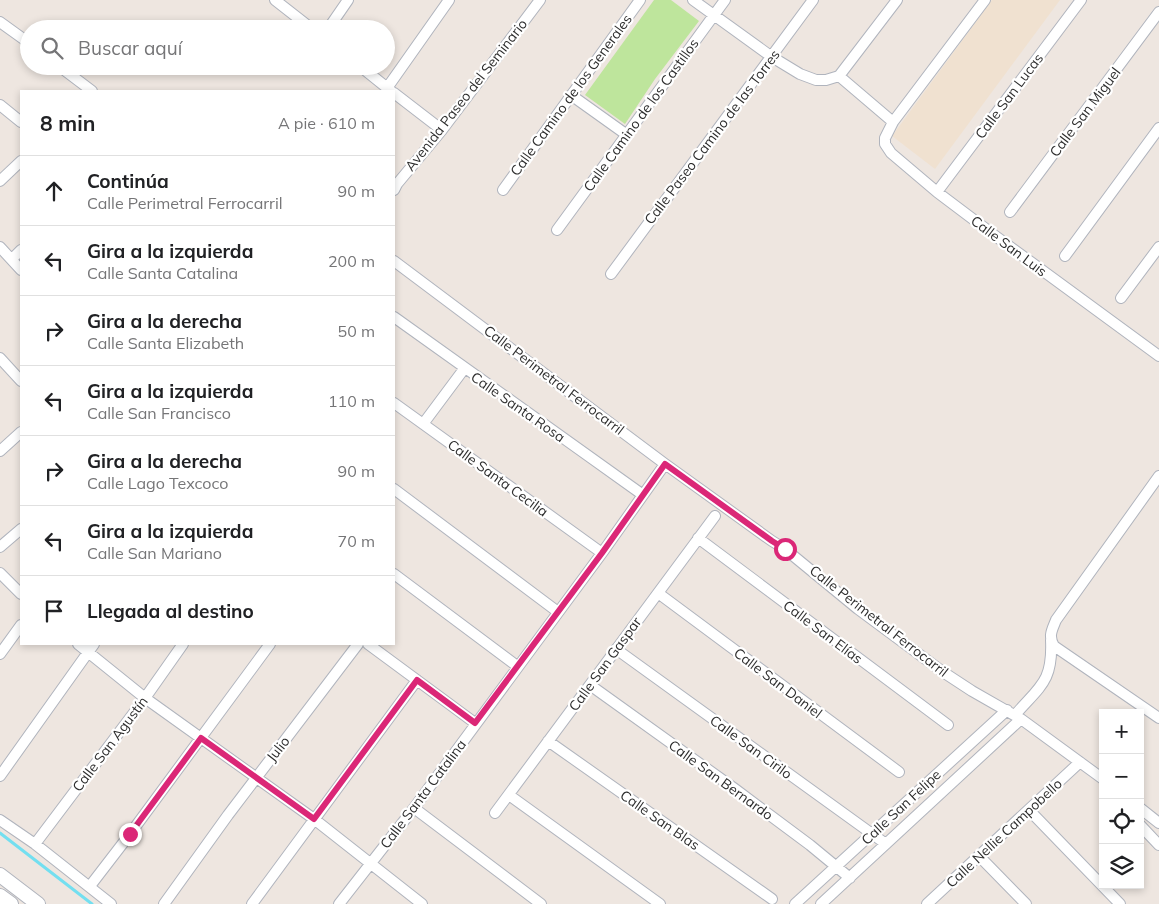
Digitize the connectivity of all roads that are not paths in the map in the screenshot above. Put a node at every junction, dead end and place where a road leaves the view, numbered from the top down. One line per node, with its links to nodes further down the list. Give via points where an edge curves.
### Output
1 (275, 0): 14 (street)
2 (348, 0): 15 (street)
3 (449, 0): 24 (street)
4 (540, 0): 31 (street, Avenida Paseo del Seminario)
5 (640, 0): 26 (street, Calle Camino de los Generales)
6 (693, 0): 13 (street)
7 (725, 0): 13 (street, Calle Camino de los Castillos)
8 (813, 0): 18 (street, Calle Paseo Camino de las Torres)
9 (896, 0): 21 (street)
10 (985, 0): 29 (street)
11 (1081, 0): 37 (street, Calle San Lucas)
12 (1159, 12): 38 (street, Calle San Miguel)
13 (714, 15): 18 (street); 32 (street, Calle Camino de los Castillos)
14 (301, 20)
15 (334, 20)
16 (0, 22): 17 (street)
17 (20, 36)
18 (772, 56): 21 (street, via 808,78 826,80); 47 (street, Calle Paseo Camino de las Torres)
19 (71, 75): 22 (street)
20 (371, 75): 23 (street)
21 (838, 76): 29 (street)
22 (91, 90)
23 (390, 90)
24 (392, 90)
25 (395, 94): 31 (street)
26 (572, 95): 32 (street); 36 (street, Calle Camino de los Generales)
27 (0, 105): 28 (street)
28 (20, 121)
29 (893, 122): 37 (street, Calle San Luis, via 885,138 887,149)
30 (1159, 128): 43 (street)
31 (442, 130): 35 (street, Avenida Paseo del Seminario)
32 (627, 135): 39 (street, Calle Camino de los Castillos)
33 (20, 162): 34 (street)
34 (0, 181)
35 (395, 188)
36 (503, 190)
37 (937, 192): 50 (street, Calle San Luis)
38 (1010, 212)
39 (557, 230)
40 (0, 247): 44 (street)
41 (1159, 247): 48 (street)
42 (20, 251): 44 (street)
43 (1065, 256)
44 (12, 259): 46 (street)
45 (395, 262): 58 (street, Calle Perimetral Ferrocarril)
46 (20, 269)
47 (611, 274)
48 (1121, 298)
49 (395, 318): 52 (street, Calle Santa Rosa)
50 (1159, 356)
51 (0, 358): 53 (street)
52 (464, 369): 55 (street); 61 (street, Calle Santa Rosa)
53 (20, 379)
54 (395, 404): 55 (street, Calle Santa Cecilia)
55 (423, 424): 66 (street, Calle Santa Cecilia)
56 (20, 433): 57 (street)
57 (0, 451)
58 (665, 464): 61 (street, Calle Santa Catalina); 85 (street, Calle Perimetral Ferrocarril, via 785,549 858,609 943,672)
59 (1159, 476): 73 (street, via 1056,620 1051,632)
60 (395, 490): 71 (street)
61 (643, 496): 66 (street, Calle Santa Catalina)
62 (715, 516): 64 (street, Calle San Gaspar)
63 (20, 530): 65 (street)
64 (698, 538): 70 (street, Calle San Gaspar); 88 (street, Calle San Elías)
65 (0, 547)
66 (602, 553): 71 (street, Calle Santa Catalina)
67 (0, 573): 69 (street)
68 (395, 575): 81 (street)
69 (20, 593)
70 (658, 593): 79 (street, Calle San Gaspar); 92 (street, Calle San Daniel)
71 (558, 612): 81 (street, Calle Santa Catalina)
72 (20, 626): 80 (street)
73 (1053, 643): 85 (street, via 1047,678); 86 (street)
74 (182, 645): 84 (street, Calle San Agustín)
75 (269, 645): 89 (street)
76 (357, 645): 95 (street, Julio)
77 (369, 645): 82 (street)
78 (91, 648): 84 (street); 93 (street)
79 (616, 650): 83 (street, Calle San Gaspar); 106 (street, Calle San Cirilo)
80 (0, 654)
81 (517, 666): 87 (street, Calle Santa Catalina)
82 (417, 680): 87 (street); 102 (street)
83 (590, 685): 90 (street, Calle San Gaspar); 112 (street, Calle San Bernardo)
84 (145, 698): 89 (street); 107 (street, Calle San Agustín)
85 (1014, 715): 91 (street, Calle Perimetral Ferrocarril); 106 (street, Calle San Felipe); 108 (street, Calle San Felipe)
86 (1159, 718)
87 (475, 723): 98 (street, Calle Santa Catalina)
88 (948, 725)
89 (201, 738): 95 (street); 115 (street)
90 (548, 741): 97 (street, Calle San Gaspar); 117 (street, Calle San Blas)
91 (1078, 764): 94 (street, Calle Perimetral Ferrocarril); 96 (street); 99 (street, Calle Nellie Campobello)
92 (899, 772)
93 (0, 776)
94 (1099, 777)
95 (255, 778): 102 (street); 121 (street, Julio)
96 (1099, 784)
97 (509, 795): 101 (street, Calle San Gaspar); 126 (street)
98 (414, 808): 111 (street, Calle Santa Catalina); 125 (street)
99 (1029, 810): 110 (street, Calle Nellie Campobello); 131 (street)
100 (1144, 811): 104 (street)
101 (495, 813)
102 (314, 819): 111 (street); 122 (street)
103 (0, 820): 107 (street)
104 (1159, 822)
105 (1144, 829): 109 (street)
106 (872, 834): 108 (street, Calle San Cirilo); 112 (street, Calle San Felipe)
107 (35, 844): 115 (street)
108 (886, 844): 114 (street, Calle San Felipe)
109 (1159, 845)
110 (979, 856): 129 (street, Calle Nellie Campobello); 130 (street)
111 (371, 864): 123 (street, Calle Santa Catalina); 124 (street)
112 (837, 866): 114 (street, Calle San Bernardo); 127 (street, Calle San Felipe)
113 (0, 875): 118 (main road)
114 (850, 878): 128 (street, Calle San Felipe)
115 (90, 886): 120 (street)
116 (0, 896): 119 (main road)
117 (772, 899)
118 (31, 902)
119 (11, 904)
120 (111, 904)
121 (164, 904)
122 (252, 904)
123 (338, 904)
124 (422, 904)
125 (541, 904)
126 (660, 904)
127 (795, 904)
128 (821, 904)
129 (927, 904)
130 (1026, 904)
131 (1120, 904)

